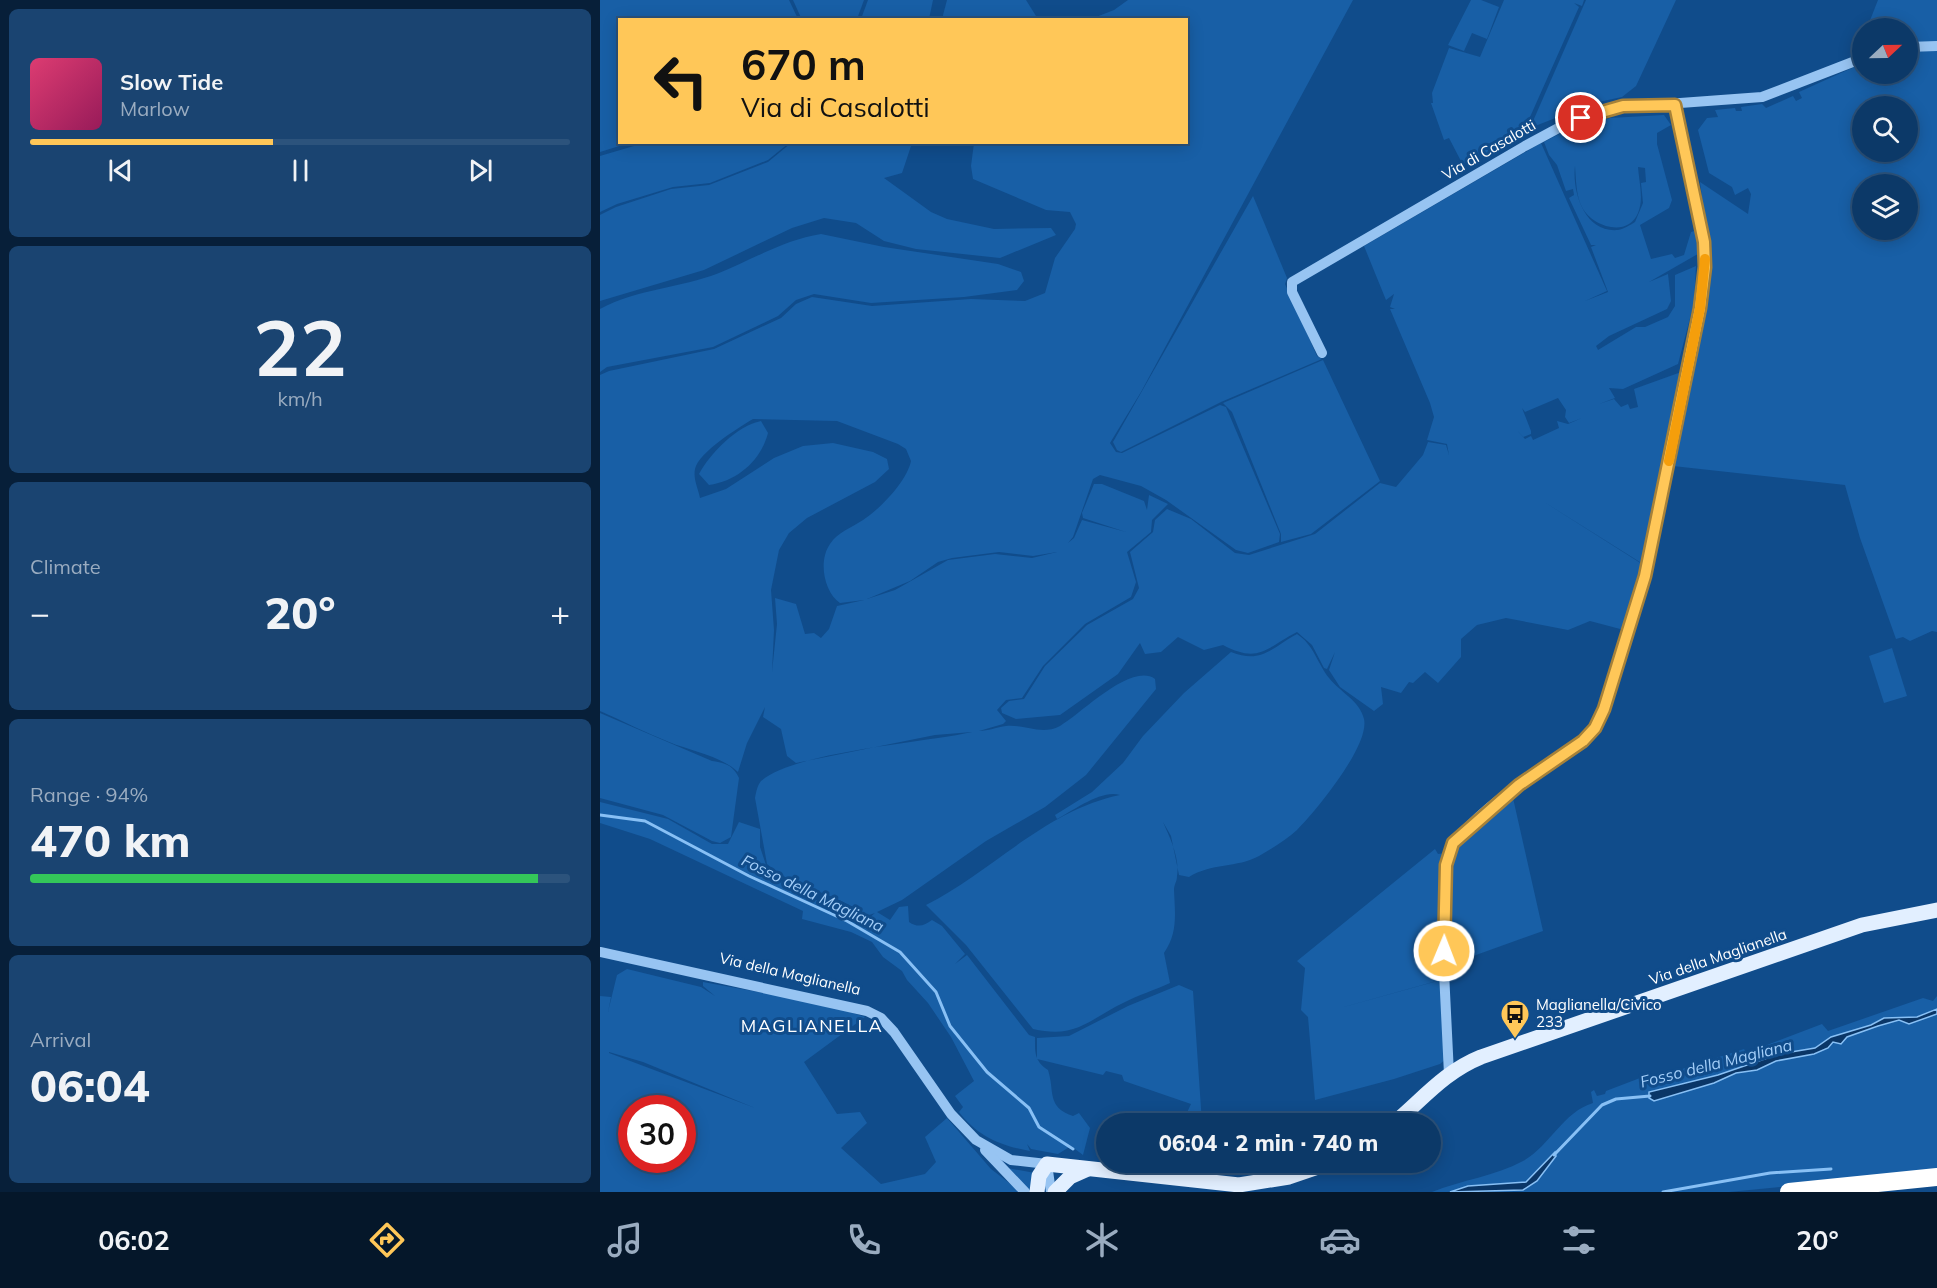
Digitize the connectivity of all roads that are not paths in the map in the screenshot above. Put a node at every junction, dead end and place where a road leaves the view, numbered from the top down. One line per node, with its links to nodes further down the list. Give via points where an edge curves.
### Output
1 (1937, 46): 2 (street)
2 (1918, 47)
3 (1852, 62): 4 (street, Via di Casalotti, via 1771,94)
4 (1675, 105): 5 (street, Via di Casalotti, via 1612,108 1564,125 1296,279 1290,285 1292,292); 8 (street, via 1700,222 1705,267 1645,576 1613,685 1595,728 1583,741 1494,805 1461,833 1448,852 1444,972)
5 (1322, 353)
6 (1937, 910): 8 (main road, Via della Maglianella, via 1863,925 1480,1057)
7 (600, 952): 10 (street, Via della Maglianella, via 832,1001 878,1016 900,1038 951,1114)
8 (1449, 1074): 9 (main road, Via della Maglianella)
9 (1405, 1113)
10 (979, 1143): 11 (street, Via della Maglianella, via 1011,1160); 17 (street)
11 (1047, 1164): 12 (main road, Via della Maglianella); 18 (main road, via 1039,1176); 19 (street)
12 (1091, 1168): 13 (main road, Via della Maglianella); 19 (main road, via 1070,1176)
13 (1096, 1169)
14 (1135, 1173): 15 (main road, Via della Maglianella, via 1239,1185)
15 (1301, 1173)
16 (1937, 1177): 20 (highway)
17 (1025, 1192)
18 (1037, 1192)
19 (1053, 1192)
20 (1789, 1192)

